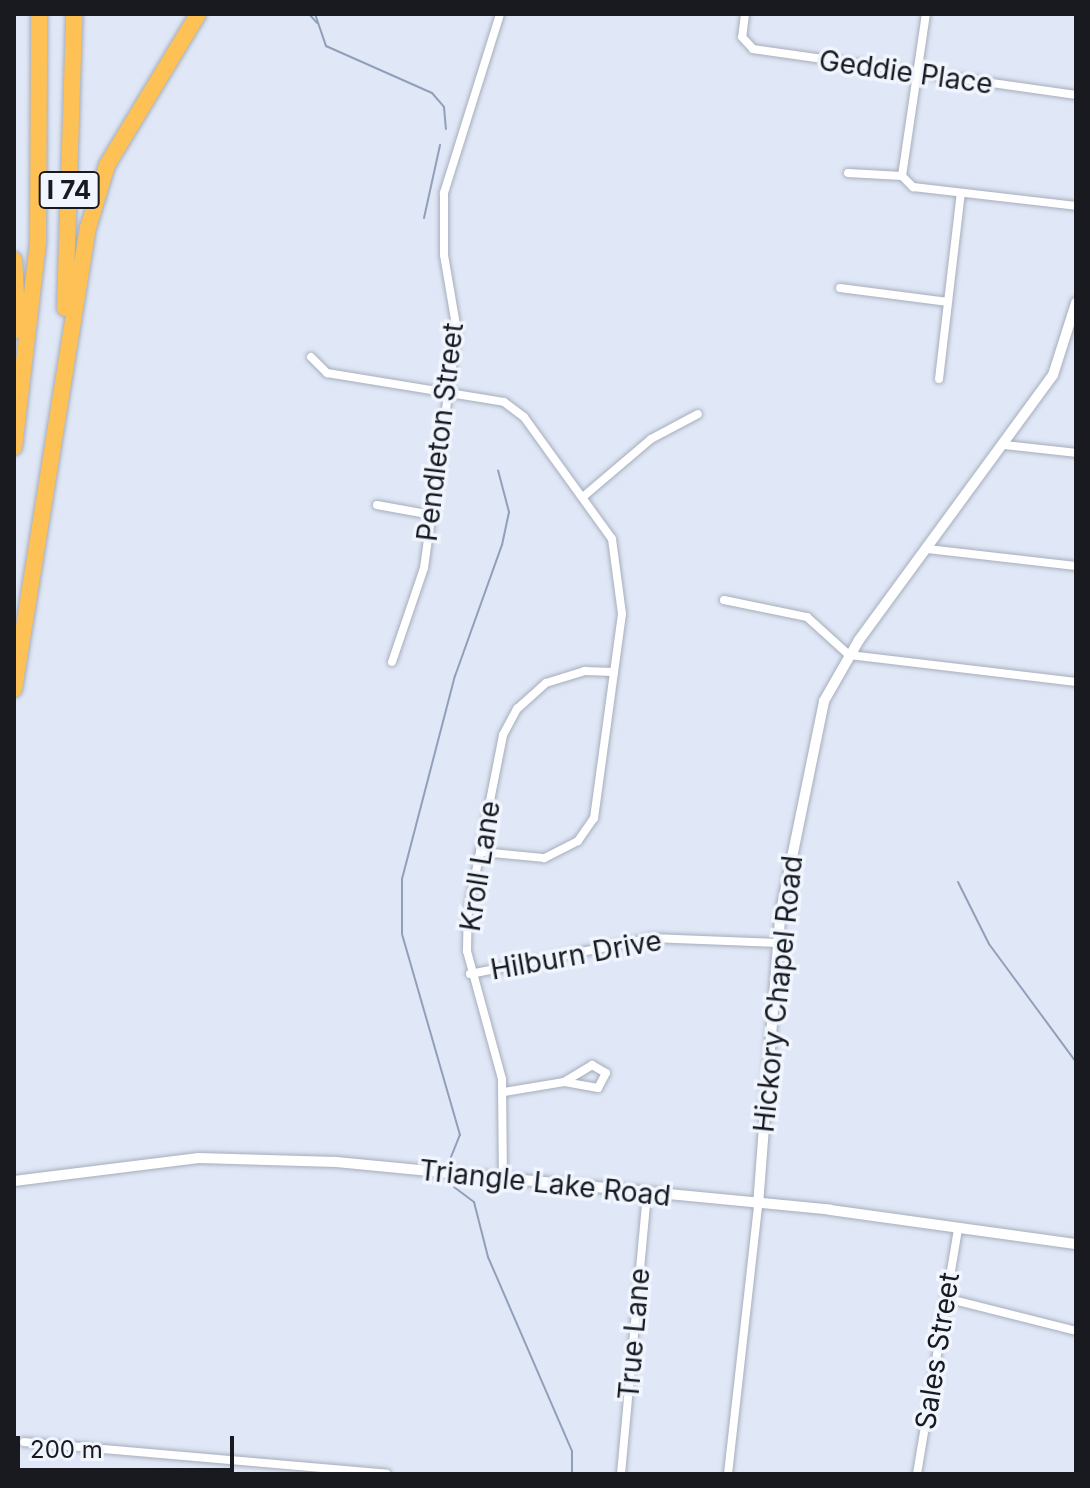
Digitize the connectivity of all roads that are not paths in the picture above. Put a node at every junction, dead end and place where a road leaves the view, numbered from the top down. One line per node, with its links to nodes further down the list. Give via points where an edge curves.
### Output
1 (39, 14): 21 (highway, I 74, via 38,242)
2 (74, 14): 19 (highway, I 74)
3 (198, 14): 19 (highway, via 107,165)
4 (500, 14): 22 (street, Pendleton Street, via 444,193 444,255 457,331)
5 (745, 14): 7 (street, Geddie Place, via 742,37 753,49)
6 (926, 14): 7 (street)
7 (917, 76): 8 (street, Geddie Place); 10 (street)
8 (1076, 95)
9 (848, 173): 10 (street)
10 (902, 176): 11 (street, via 913,187)
11 (961, 193): 12 (street); 15 (street)
12 (1076, 206)
13 (14, 260): 21 (highway)
14 (840, 288): 15 (street)
15 (948, 302): 20 (street)
16 (1076, 303): 17 (street, Hickory Chapel Road)
17 (1073, 339): 24 (street, Hickory Chapel Road)
18 (311, 357): 22 (street, via 327,373)
19 (63, 365): 37 (highway, I 74)
20 (939, 379)
21 (21, 389): 25 (highway, I 74)
22 (449, 389): 27 (street, via 504,402 524,417); 29 (street, Pendleton Street)
23 (698, 414): 27 (street, via 660,433)
24 (1004, 445): 26 (street); 30 (street, Hickory Chapel Road)
25 (14, 447)
26 (1076, 453)
27 (584, 496): 35 (street, via 612,539 621,570)
28 (377, 505): 29 (street)
29 (432, 515): 34 (street, Pendleton Street, via 421,580)
30 (927, 549): 31 (street); 33 (street, Hickory Chapel Road)
31 (1076, 566)
32 (724, 600): 33 (street, via 807,617)
33 (849, 655): 36 (street); 39 (street, Hickory Chapel Road, via 819,717)
34 (392, 662)
35 (614, 672): 38 (street, Kroll Lane, via 558,677 517,709 503,735); 38 (street, via 586,831 544,858)
36 (1076, 682)
37 (14, 689)
38 (480, 852): 40 (street, Kroll Lane, via 468,912)
39 (778, 943): 40 (street, Hilburn Drive, via 651,938); 46 (street, Hickory Chapel Road)
40 (470, 974): 42 (street, Kroll Lane)
41 (564, 1082): 41 (street, via 592,1065 607,1077 593,1089); 42 (street)
42 (504, 1092): 43 (street, Kroll Lane)
43 (503, 1180): 44 (street, Triangle Lake Road, via 199,1158); 45 (street, Triangle Lake Road)
44 (14, 1181)
45 (647, 1193): 46 (street, Triangle Lake Road); 53 (street, True Lane)
46 (758, 1205): 47 (street, Triangle Lake Road); 54 (street, Hickory Chapel Road)
47 (958, 1228): 48 (street, Triangle Lake Road); 49 (street, Sales Street)
48 (1076, 1244)
49 (946, 1298): 50 (street); 55 (street, Sales Street)
50 (1076, 1331)
51 (24, 1442): 52 (street)
52 (387, 1474)
53 (621, 1474)
54 (728, 1474)
55 (917, 1474)

